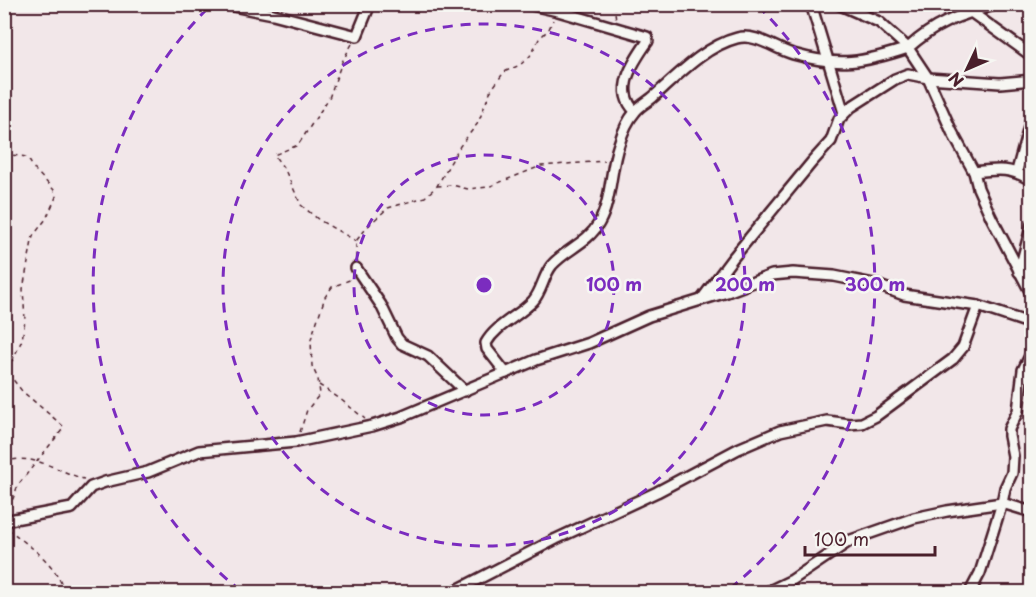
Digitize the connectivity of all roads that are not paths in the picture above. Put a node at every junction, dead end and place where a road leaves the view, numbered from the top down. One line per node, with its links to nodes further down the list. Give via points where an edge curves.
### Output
1 (223, 4): 2 (street, via 357,36)
2 (370, 4)
3 (527, 4): 13 (street, via 648,38 629,71 626,99)
4 (811, 4): 10 (street)
5 (838, 4): 8 (street, via 879,22)
6 (997, 4): 7 (street)
7 (971, 12): 8 (street, via 932,28); 9 (street)
8 (908, 48): 10 (street, via 864,61); 11 (street)
9 (1032, 56)
10 (827, 62): 13 (street, via 791,53 765,41 738,37 717,46); 14 (street)
11 (928, 78): 12 (street, via 1000,83); 14 (street, via 908,74 895,79); 17 (street)
12 (1032, 80)
13 (635, 111): 27 (street, via 619,143 599,223 589,236 551,266 533,301 486,343)
14 (844, 113): 23 (street, via 831,141)
15 (1032, 116): 16 (street)
16 (1017, 171): 17 (street); 18 (street)
17 (974, 172): 21 (street)
18 (1032, 181)
19 (1032, 224): 21 (street)
20 (356, 268): 28 (street, via 402,344 428,356)
21 (1019, 272): 22 (street)
22 (1032, 295)
23 (702, 300): 24 (street, via 771,275 793,273 834,276 904,295); 27 (street, via 649,316)
24 (978, 306): 25 (street); 32 (street, via 963,348 953,359 876,416 862,423 827,421 780,431 748,444)
25 (1032, 324)
26 (1032, 352): 29 (street, via 1023,370 1018,411 1009,429 1013,465)
27 (506, 373): 28 (street)
28 (465, 391): 31 (street, via 372,426 296,442 200,451 148,472 91,487 72,508)
29 (1002, 503): 30 (street); 33 (street, via 914,518 851,540); 34 (street)
30 (1032, 512)
31 (4, 521)
32 (453, 592)
33 (767, 592)
34 (970, 592)

